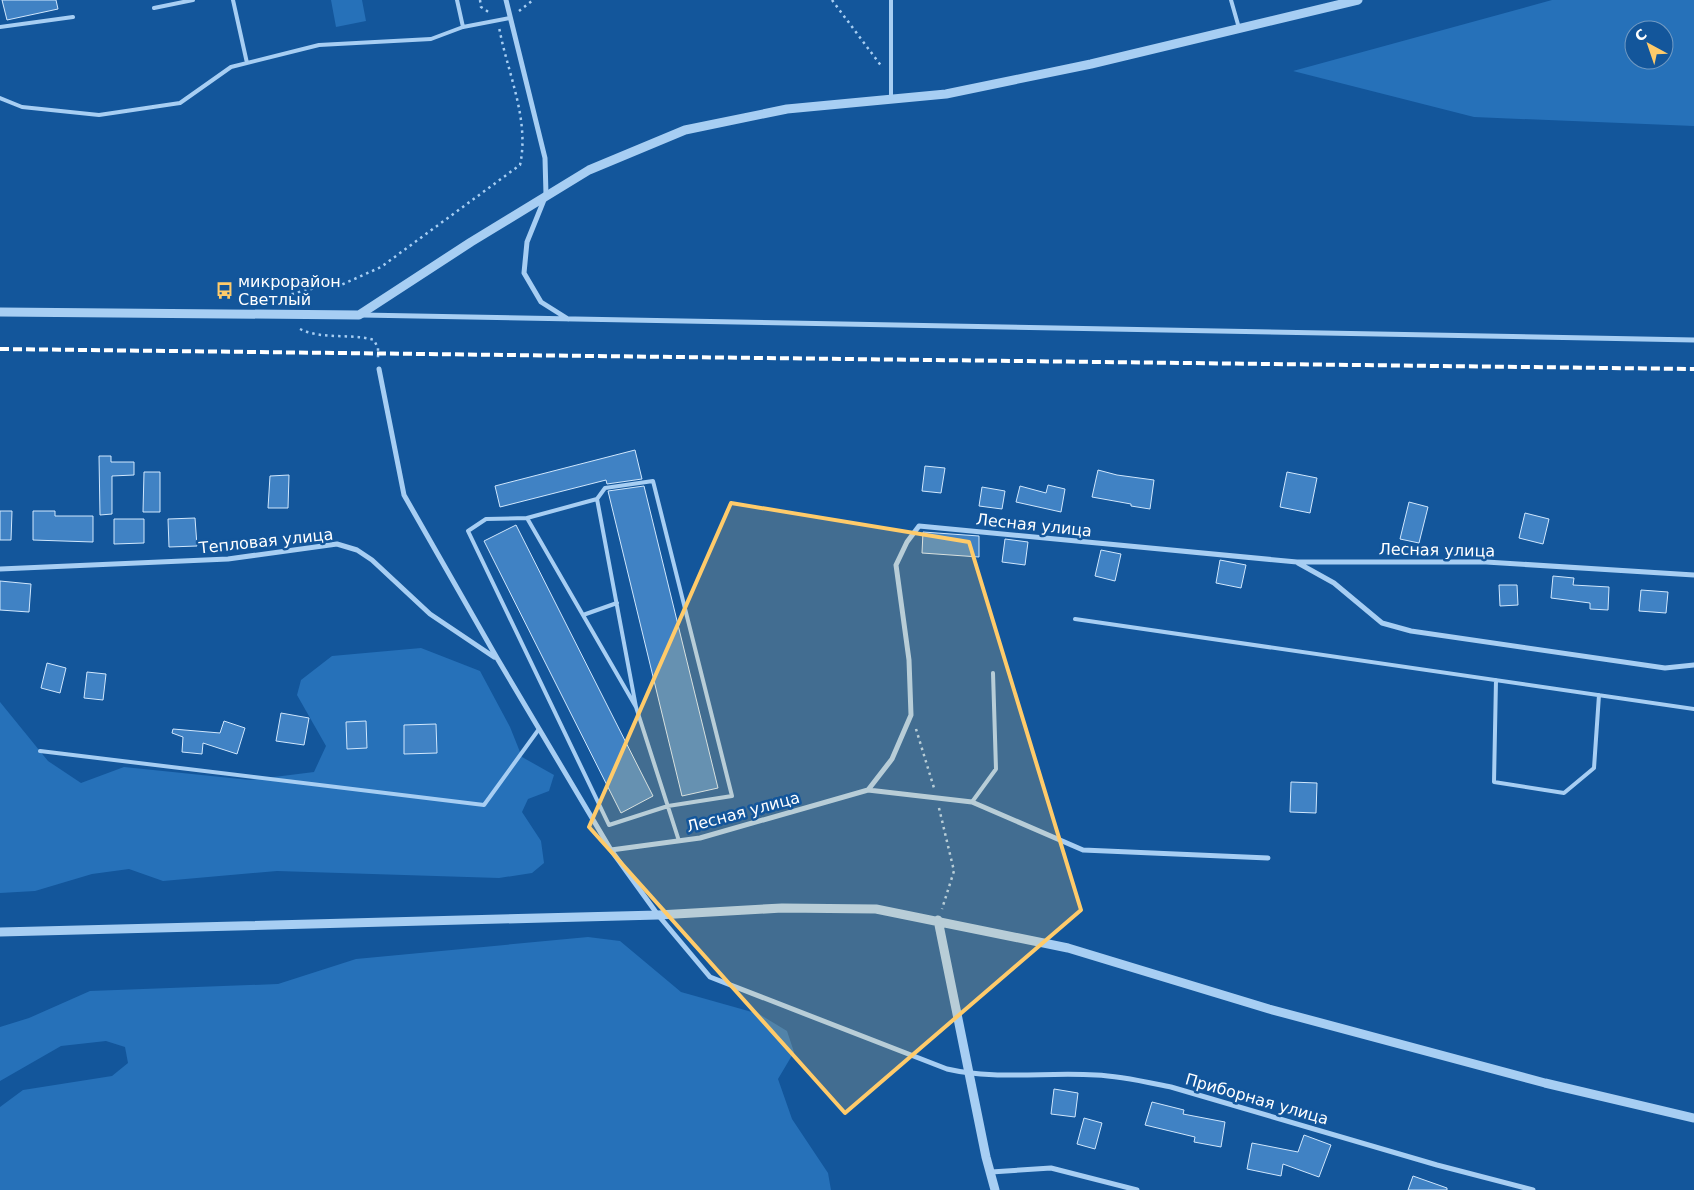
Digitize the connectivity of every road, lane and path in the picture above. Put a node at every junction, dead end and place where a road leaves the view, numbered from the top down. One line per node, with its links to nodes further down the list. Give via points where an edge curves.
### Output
1 (193, 0): 11 (lane)
2 (233, 0): 18 (lane)
3 (457, 0): 16 (lane)
4 (480, 0): 14 (path, via 481,6)
5 (506, 0): 13 (street)
6 (533, 0): 13 (path)
7 (832, 0): 19 (path)
8 (891, 0): 21 (lane)
9 (1231, 0): 17 (lane)
10 (1358, 0): 17 (street)
11 (154, 8)
12 (73, 17): 15 (lane)
13 (510, 18): 14 (lane); 22 (street, via 545,158)
14 (498, 20): 16 (lane); 23 (path, via 504,56 516,93 523,148 520,165 381,267 341,285 319,287)
15 (0, 26)
16 (463, 27): 18 (lane, via 431,39 318,45)
17 (1239, 28): 21 (street, via 1091,64 946,94)
18 (247, 63): 20 (lane, via 231,68 180,103 100,115 22,108)
19 (885, 72)
20 (0, 98)
21 (891, 99): 22 (street, via 787,109 685,130 589,170)
22 (546, 195): 25 (street); 26 (street, via 526,242 524,273 541,302)
23 (257, 303)
24 (0, 312): 25 (street)
25 (359, 314): 26 (street)
26 (568, 319): 28 (street)
27 (300, 329): 29 (path, via 323,336 350,335 374,340 378,348)
28 (1694, 340)
29 (379, 369): 38 (street, Приборная улица, via 404,495)
30 (597, 499): 31 (lane); 35 (lane); 51 (lane, via 605,488 653,481 732,796)
31 (526, 518): 36 (lane); 51 (lane, via 486,519 468,531 608,825)
32 (1297, 562): 34 (street, Лесная улица, via 1486,562); 39 (street, via 1334,583 1382,623 1392,626 1666,668); 45 (street, Лесная улица, via 919,526 896,565 909,660)
33 (0, 569): 38 (street, Тепловая улица, via 228,559 337,544 357,550 372,560 430,614)
34 (1694, 575)
35 (617, 603): 36 (lane); 43 (lane)
36 (583, 615): 43 (lane)
37 (1075, 619): 41 (lane)
38 (497, 658): 46 (street, Приборная улица)
39 (1694, 665)
40 (993, 673): 50 (lane, via 996,769)
41 (1496, 680): 42 (lane); 42 (lane, via 1494,782 1556,792 1564,793 1594,768)
42 (1600, 695): 44 (lane)
43 (636, 707): 51 (lane)
44 (1694, 709)
45 (911, 715): 48 (street, Лесная улица, via 892,759); 49 (path)
46 (539, 729): 47 (lane, via 484,805); 53 (street, Приборная улица)
47 (40, 751)
48 (868, 790): 49 (street); 52 (street, Лесная улица, via 700,838)
49 (936, 798): 50 (street); 56 (path, via 954,871)
50 (972, 802): 54 (street, via 1083,850)
51 (668, 806): 52 (lane)
52 (679, 841): 53 (street, Лесная улица)
53 (611, 850): 55 (street, Приборная улица)
54 (1268, 858)
55 (658, 914): 56 (street, via 782,908 876,909); 57 (street); 58 (street, Приборная улица, via 710,977)
56 (938, 920): 58 (street); 59 (street, via 1068,948 1278,1012 1545,1083)
57 (0, 932)
58 (968, 1074): 60 (street); 63 (street, Приборная улица, via 1131,1078)
59 (1694, 1118)
60 (991, 1172): 61 (street); 62 (street, via 1051,1168)
61 (995, 1190)
62 (1138, 1190)
63 (1533, 1190)

